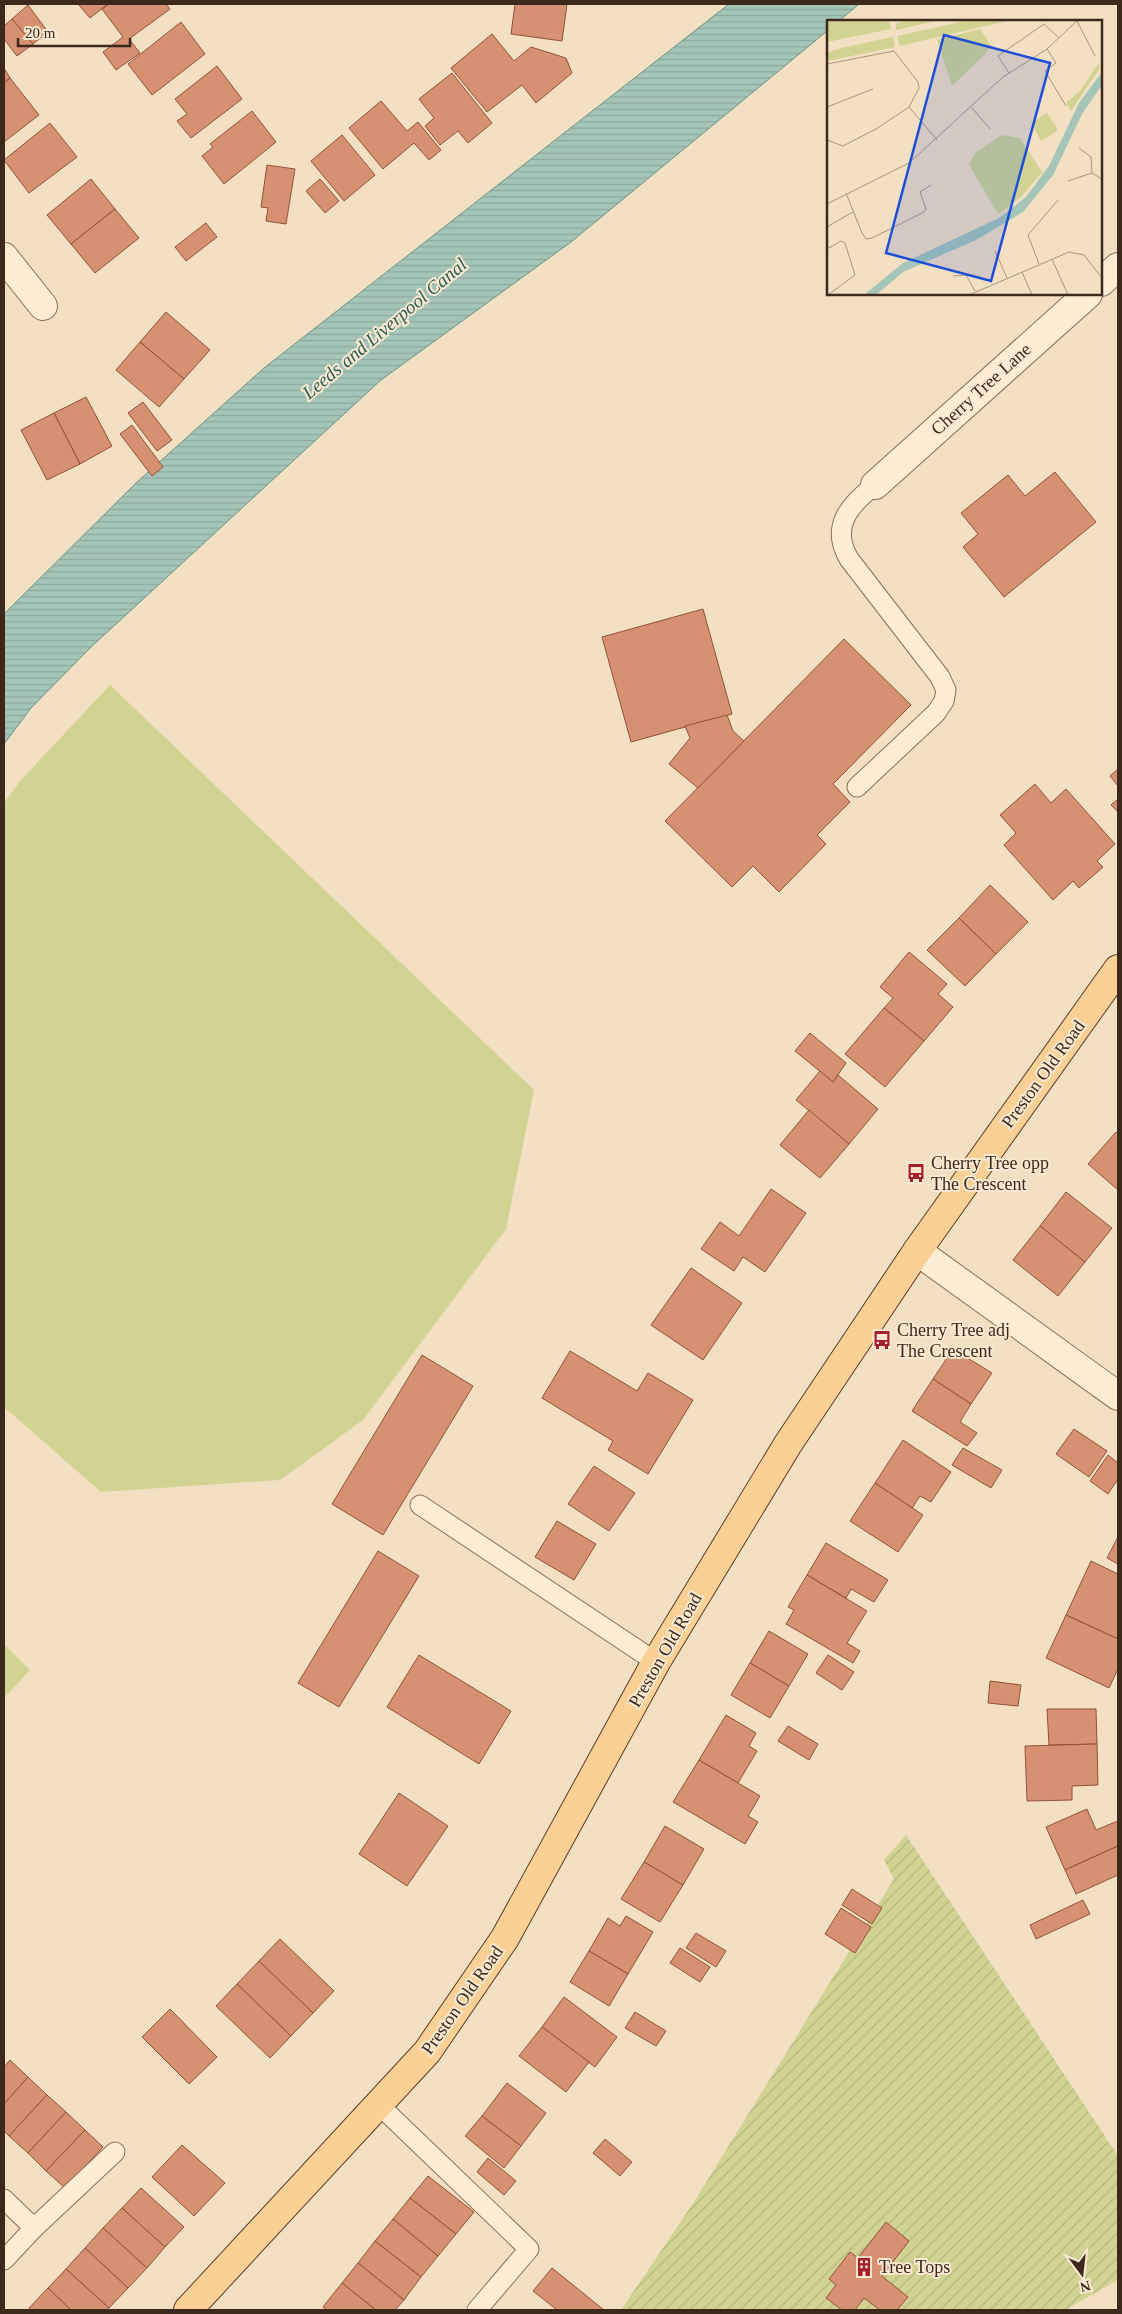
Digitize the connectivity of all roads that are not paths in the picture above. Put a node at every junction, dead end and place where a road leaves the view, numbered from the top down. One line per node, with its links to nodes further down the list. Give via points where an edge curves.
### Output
1 (4, 257): 5 (street)
2 (1118, 267): 3 (street)
3 (1102, 281)
4 (1087, 295): 6 (street, Cherry Tree Lane)
5 (43, 306)
6 (874, 485): 7 (lane, via 844,518 840,534 842,547 932,665 946,690 944,701 936,712)
7 (856, 787)
8 (1118, 968): 9 (main road, Preston Old Road)
9 (916, 1251): 10 (street); 12 (main road, Preston Old Road, via 788,1444)
10 (1118, 1396)
11 (420, 1505): 12 (lane)
12 (656, 1662): 13 (main road, Preston Old Road, via 505,1938 428,2052)
13 (378, 2104): 18 (main road, Preston Old Road); 19 (lane, via 529,2249)
14 (115, 2152): 16 (lane)
15 (4, 2199): 16 (lane)
16 (34, 2228): 17 (lane)
17 (4, 2260)
18 (188, 2310)
19 (477, 2310)

